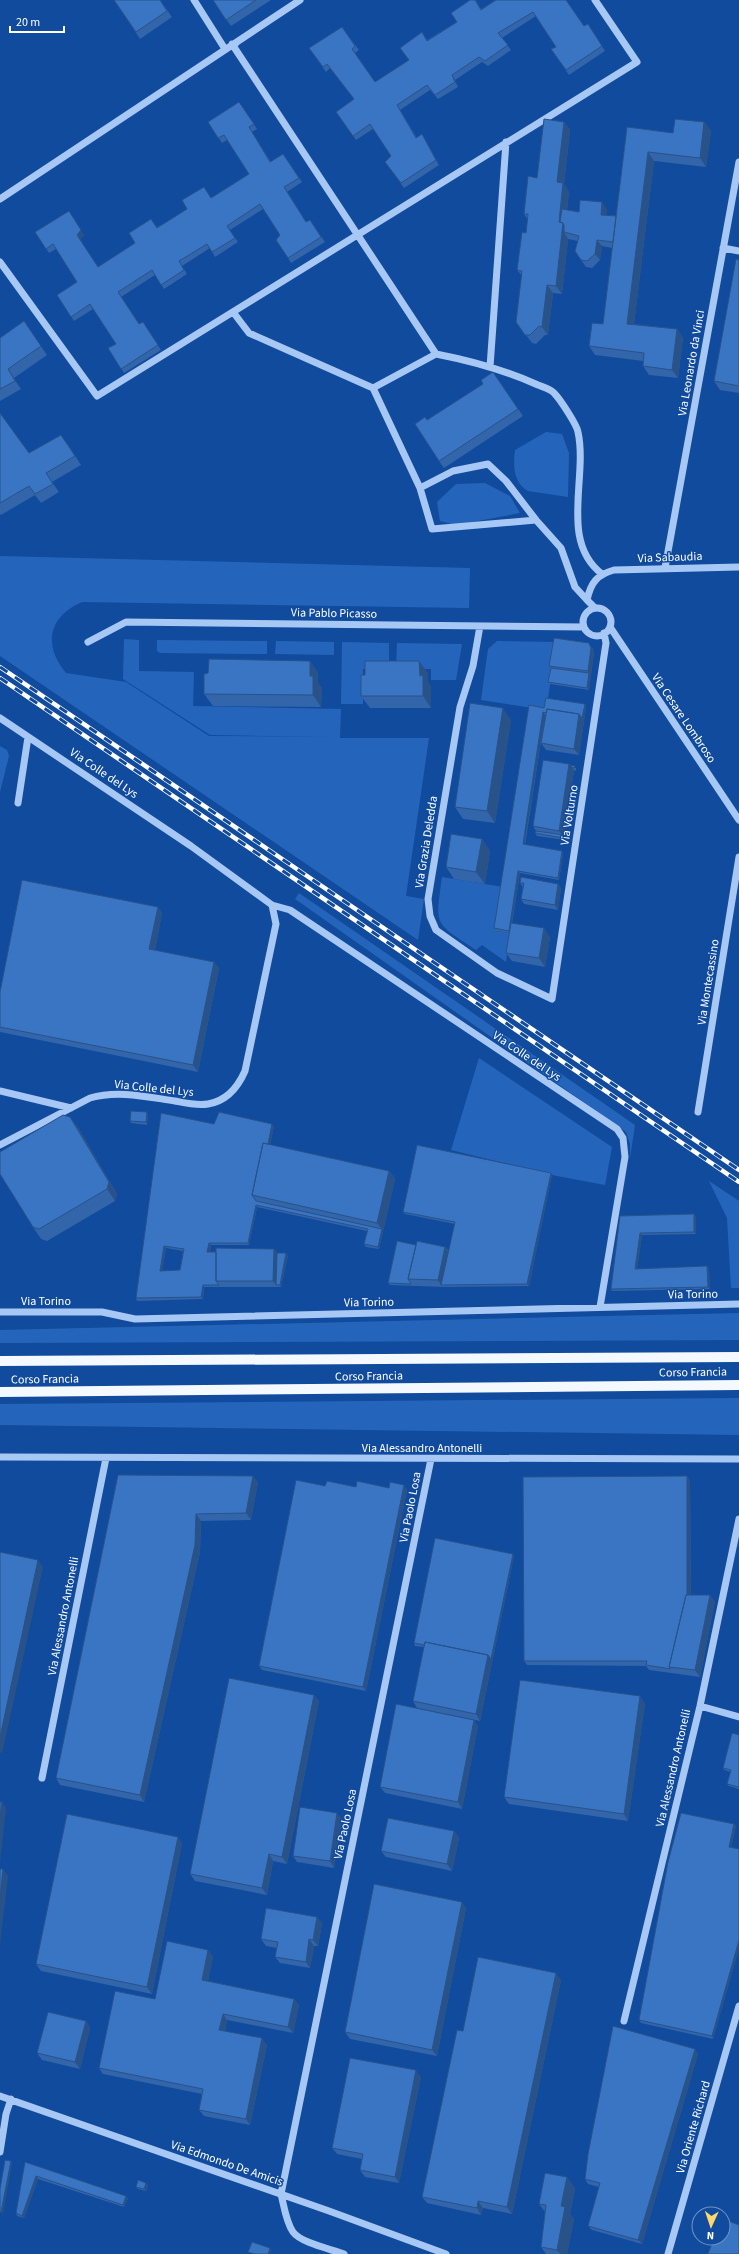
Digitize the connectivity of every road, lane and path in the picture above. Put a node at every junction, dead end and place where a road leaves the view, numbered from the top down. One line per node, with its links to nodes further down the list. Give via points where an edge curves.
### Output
1 (194, 0): 5 (street)
2 (300, 0): 4 (street)
3 (595, 0): 6 (street, via 637,62)
4 (234, 45): 5 (street); 9 (street)
5 (225, 49): 8 (street)
6 (506, 142): 9 (street); 15 (street)
7 (739, 162): 10 (street, Via Leonardo da Vinci)
8 (0, 199)
9 (358, 234): 13 (street); 14 (street)
10 (723, 248): 11 (street); 20 (street, Via Leonardo da Vinci)
11 (739, 251)
12 (0, 262): 13 (street, via 97,396)
13 (233, 312): 16 (street, via 248,333)
14 (436, 354): 15 (street); 16 (street)
15 (490, 367): 21 (street, via 513,373 554,392 578,431 578,533 592,566)
16 (373, 388): 17 (street)
17 (420, 488): 18 (street, via 453,471 488,464 506,481); 18 (street, via 432,529)
18 (536, 520): 22 (street, via 562,548 576,587)
19 (739, 567): 20 (street, Via Sabaudia)
20 (665, 568): 21 (street, Via Sabaudia, via 614,570)
21 (602, 574): 22 (street, via 593,581)
22 (587, 600): 23 (street)
23 (595, 608): 25 (street, via 585,615); 26 (street, via 607,612 611,619)
24 (480, 626): 25 (street, Via Pablo Picasso); 28 (street, Via Pablo Picasso, via 126,622); 35 (street, Via Grazia Deledda, via 473,666 460,706 453,740 428,899 430,916 436,930 498,973)
25 (584, 627): 27 (street, via 591,634)
26 (610, 627): 27 (street); 32 (street, Via Cesare Lombroso)
27 (604, 633): 35 (street, Via Volturno, via 606,643)
28 (88, 642)
29 (0, 718): 30 (street, Via Colle del Lys)
30 (28, 737): 31 (street); 34 (street, Via Colle del Lys, via 191,846)
31 (18, 803)
32 (739, 820)
33 (739, 856): 38 (street, Via Montecassino)
34 (272, 905): 37 (street, Via Colle del Lys, via 276,924 245,1071 231,1092 214,1102 194,1104 140,1096 100,1095); 41 (street, Via Colle del Lys, via 290,910 617,1129 623,1138 625,1158)
35 (552, 999)
36 (0, 1091): 37 (street)
37 (71, 1108): 39 (street, Via Colle del Lys)
38 (698, 1112)
39 (0, 1145)
40 (739, 1304): 41 (street, Via Torino)
41 (600, 1307): 42 (street, Via Torino, via 135,1319 102,1312)
42 (0, 1312)
43 (739, 1357): 44 (main road, Corso Francia)
44 (0, 1361)
45 (739, 1384): 46 (main road, Corso Francia)
46 (0, 1392)
47 (0, 1457): 48 (street, Via Alessandro Antonelli)
48 (106, 1458): 49 (street, Via Alessandro Antonelli); 54 (street, Via Alessandro Antonelli)
49 (431, 1459): 50 (street, Via Alessandro Antonelli); 60 (street, Via Paolo Losa)
50 (739, 1459)
51 (739, 1519): 52 (street, Via Alessandro Antonelli)
52 (700, 1706): 53 (street); 56 (street, Via Alessandro Antonelli)
53 (739, 1716)
54 (42, 1778)
55 (739, 2006): 63 (street, Via Oriente Richard)
56 (624, 2021)
57 (0, 2096): 58 (street, Via Edmondo De Amicis)
58 (11, 2100): 59 (street); 60 (street, Via Edmondo De Amicis)
59 (0, 2152)
60 (281, 2194): 61 (street, via 289,2222 299,2238); 62 (street, Via Edmondo De Amicis)
61 (344, 2254)
62 (446, 2254)
63 (668, 2254)

